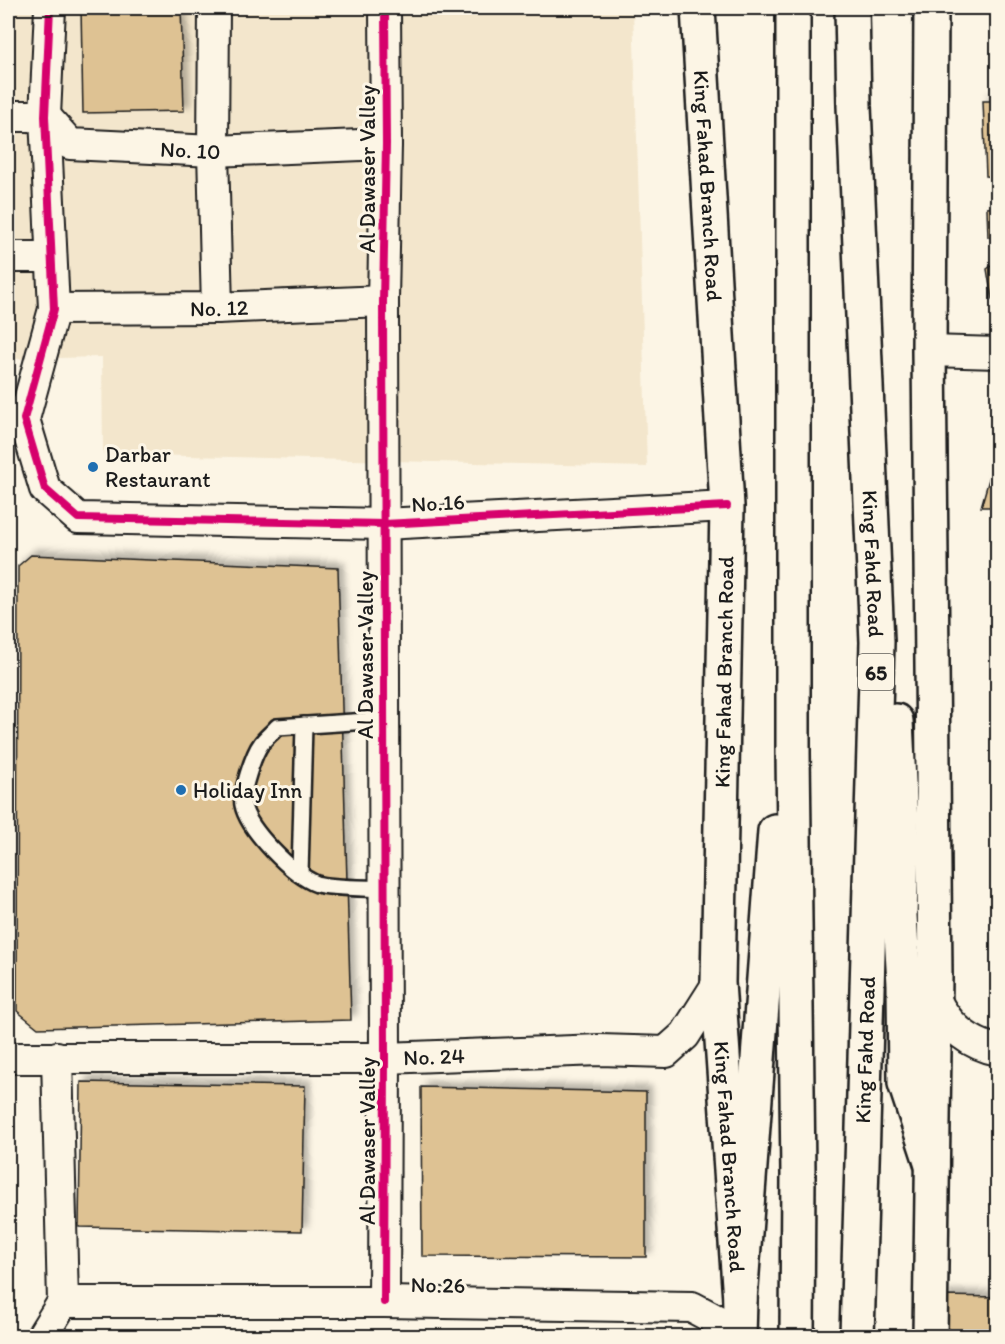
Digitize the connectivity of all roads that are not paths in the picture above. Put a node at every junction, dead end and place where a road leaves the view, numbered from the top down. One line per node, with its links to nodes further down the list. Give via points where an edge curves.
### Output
1 (50, 8): 12 (street)
2 (214, 8): 15 (street)
3 (385, 8): 14 (street, Al Dawaser Valley)
4 (698, 8): 24 (main road, King Fahad Branch Road)
5 (786, 8): 13 (main road)
6 (793, 8): 13 (main road)
7 (852, 8): 10 (main road, King Fahd Road / 65)
8 (864, 8): 10 (main road)
9 (931, 8): 21 (main road)
10 (854, 106): 26 (main road, King Fahd Road / 65)
11 (8, 116): 12 (street)
12 (45, 116): 15 (street, No. 10, via 70,144); 17 (street)
13 (792, 119): 29 (main road)
14 (386, 144): 15 (street, No. 10); 18 (street, Al Dawaser Valley)
15 (213, 151): 19 (street)
16 (8, 257): 17 (street)
17 (51, 257): 20 (street)
18 (383, 301): 19 (street, No. 12); 25 (street, Al Dawaser Valley)
19 (217, 308): 20 (street, No. 12)
20 (54, 309): 23 (street)
21 (929, 351): 22 (street); 33 (main road)
22 (998, 353)
23 (16, 421): 25 (street, No.16, via 45,489 78,518)
24 (727, 506): 25 (street, No.16); 32 (main road, King Fahad Branch Road)
25 (384, 524): 27 (street, Al Dawaser Valley)
26 (877, 642): 38 (main road, via 896,722 905,1083); 45 (main road, King Fahd Road / 65)
27 (383, 720): 28 (lane); 31 (street, Al Dawaser Valley)
28 (304, 725): 30 (lane); 30 (lane, via 277,727 260,745 248,772 242,804 253,826 276,854)
29 (793, 753): 39 (main road, via 773,840); 44 (main road)
30 (300, 874): 31 (lane, via 318,884)
31 (385, 889): 37 (street, Al Dawaser Valley)
32 (718, 983): 37 (street, No. 24, via 685,1035 666,1052 600,1050); 39 (main road, King Fahad Branch Road)
33 (934, 997): 34 (street, via 940,1011 961,1034); 38 (main road)
34 (998, 1050)
35 (57, 1057): 36 (street, No. 24); 37 (street, No. 24); 40 (street)
36 (8, 1058)
37 (385, 1058): 41 (street, Al Dawaser Valley)
38 (932, 1165): 46 (main road)
39 (740, 1300): 42 (main road, King Fahad Branch Road)
40 (63, 1302): 41 (street, No.26); 43 (street)
41 (384, 1302): 42 (street, No.26, via 692,1307)
42 (739, 1334)
43 (42, 1336)
44 (797, 1336)
45 (857, 1336)
46 (930, 1336)

